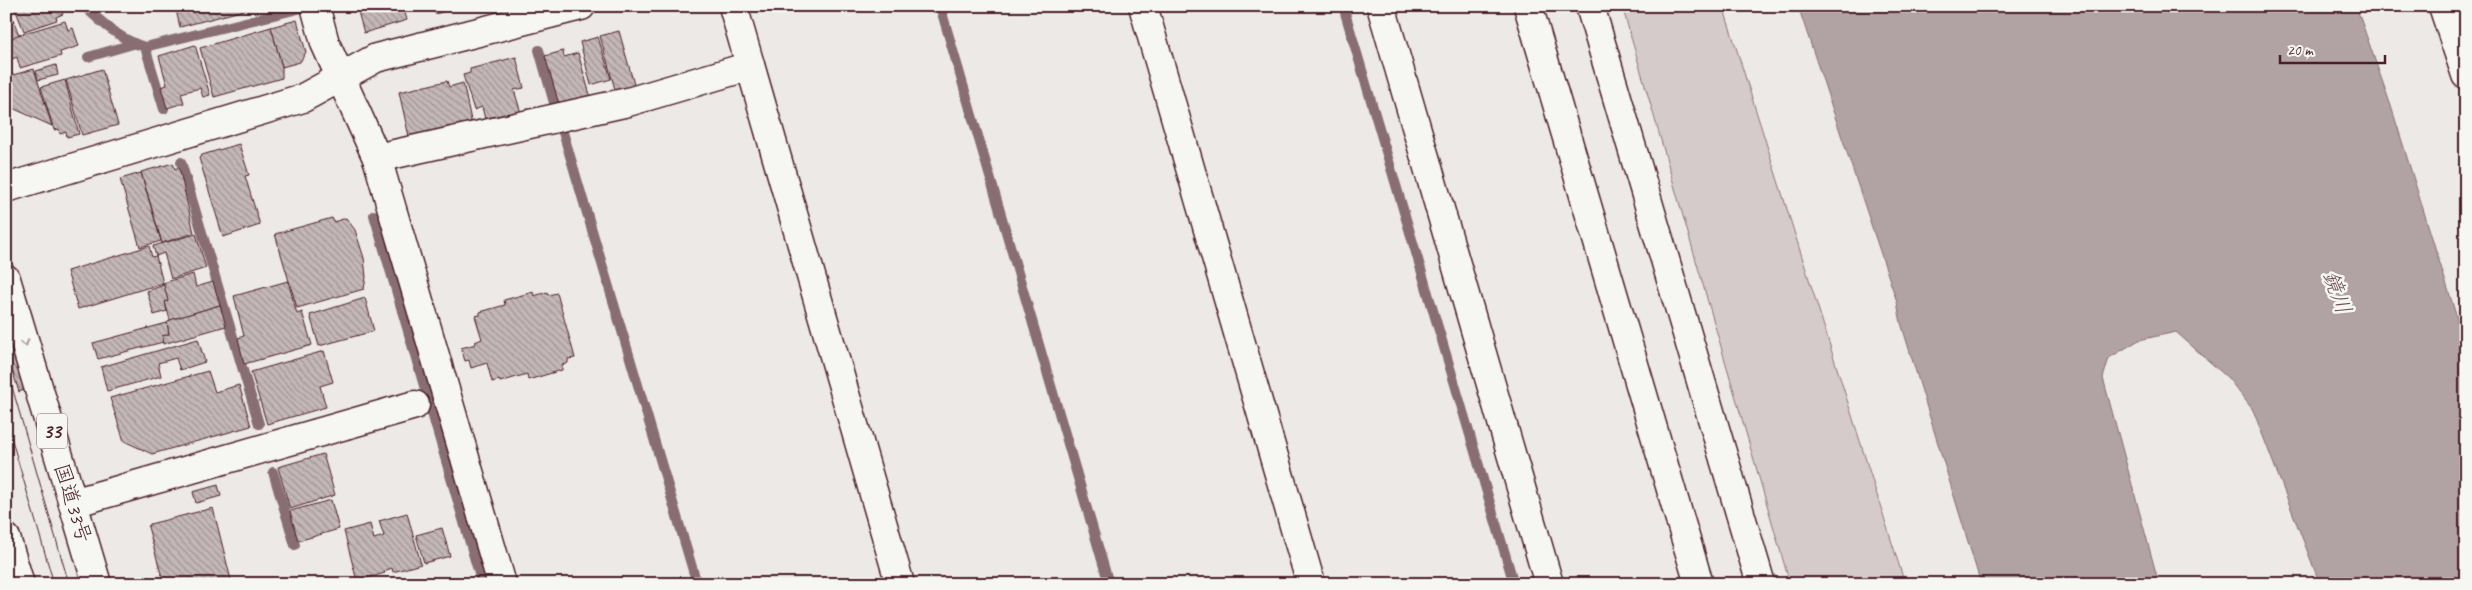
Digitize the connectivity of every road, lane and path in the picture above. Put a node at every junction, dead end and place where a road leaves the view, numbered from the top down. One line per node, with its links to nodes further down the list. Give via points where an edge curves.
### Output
1 (315, 6): 11 (main road, via 325,43)
2 (580, 6): 11 (main road, via 376,58)
3 (733, 6): 9 (main road)
4 (1143, 6): 22 (main road)
5 (1381, 6): 23 (main road)
6 (1528, 6): 24 (main road)
7 (1590, 6): 25 (main road)
8 (2443, 6): 10 (main road)
9 (750, 66): 12 (main road, via 628,102); 21 (main road)
10 (2466, 76)
11 (340, 77): 12 (main road); 13 (main road, via 303,98)
12 (377, 158): 20 (main road)
13 (6, 188)
14 (6, 279): 16 (main road, 国道33号 / 33, one-way to 16)
15 (415, 405): 16 (main road)
16 (73, 503): 19 (main road, 国道33号 / 33)
17 (6, 538): 18 (main road)
18 (20, 584)
19 (98, 584)
20 (502, 584)
21 (900, 584)
22 (1312, 584)
23 (1549, 584)
24 (1699, 584)
25 (1761, 584)

